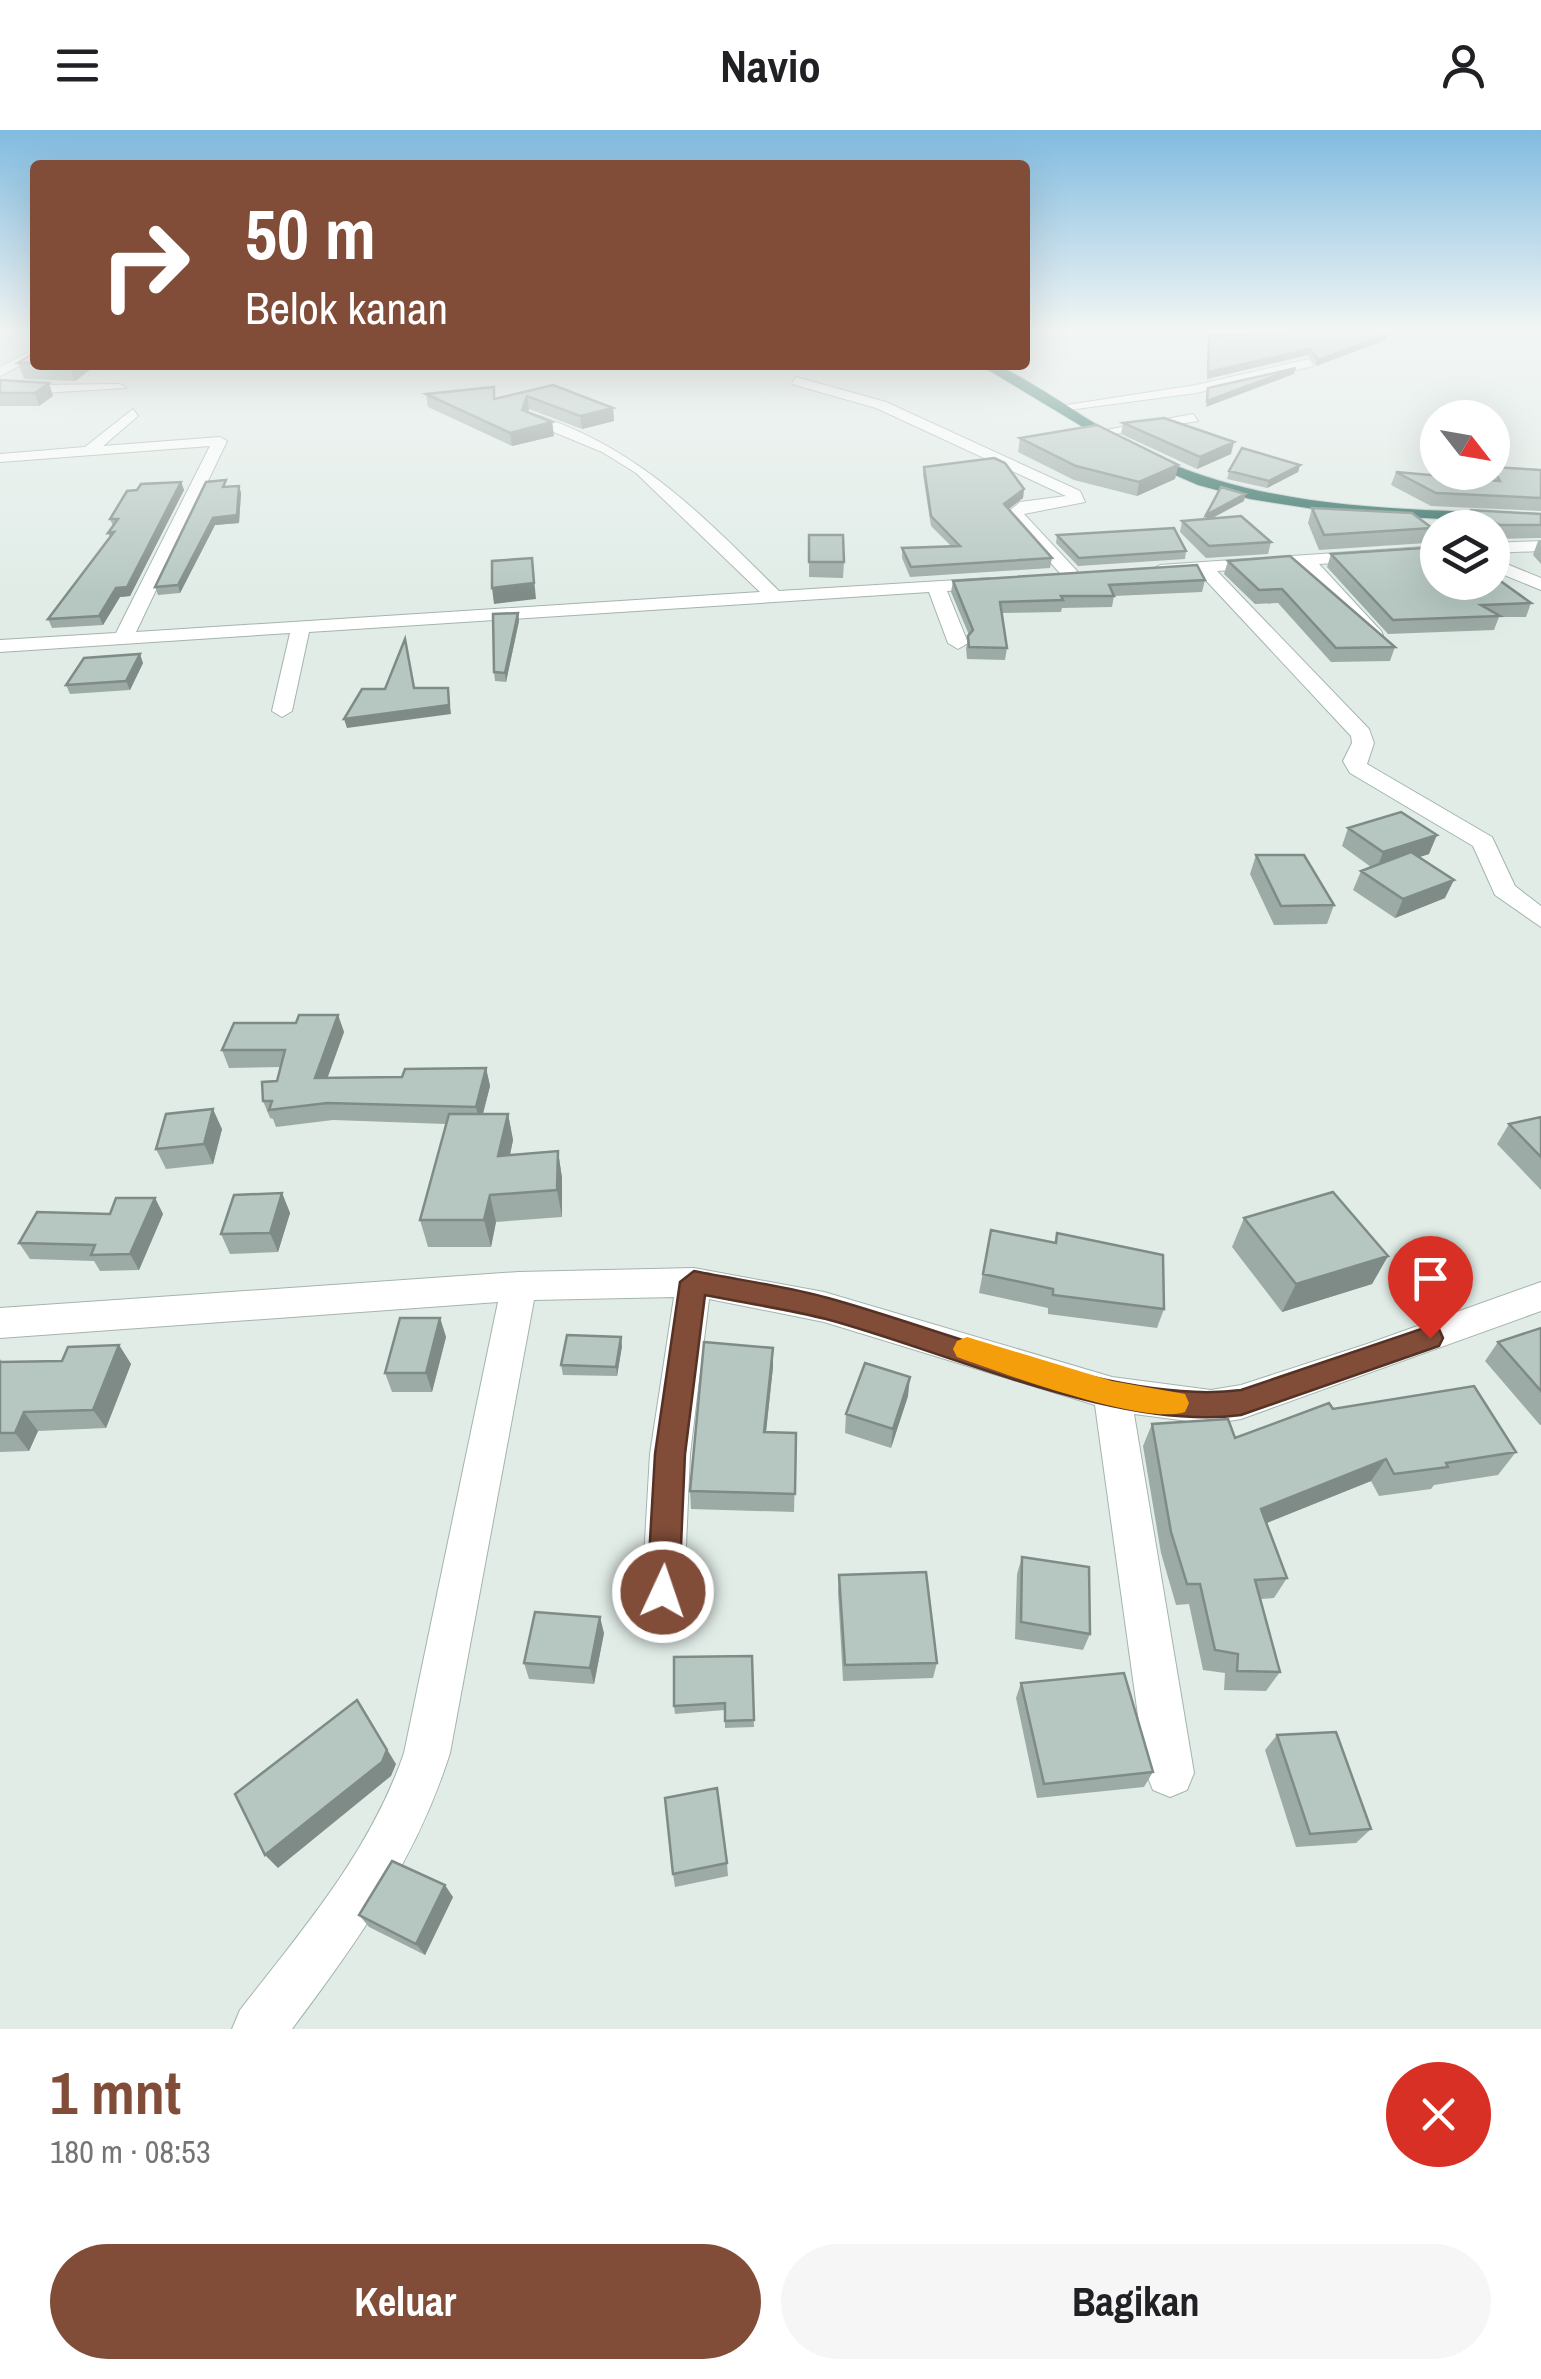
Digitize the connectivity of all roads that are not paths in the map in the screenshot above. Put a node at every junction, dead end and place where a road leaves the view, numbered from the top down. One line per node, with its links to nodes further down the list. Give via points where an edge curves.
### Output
1 (128, 418): 10 (street)
2 (532, 418): 24 (street, via 607,448 641,470)
3 (911, 418): 9 (street)
4 (1079, 418): 6 (highway)
5 (1194, 418): 6 (street)
6 (1100, 431): 7 (street); 12 (highway, via 1178,472 1286,502)
7 (1062, 434)
8 (1009, 440): 9 (street)
9 (974, 444): 20 (street, via 1079,498 1026,505 1015,513)
10 (90, 450): 11 (street); 26 (street, via 222,444)
11 (0, 458)
12 (1541, 519)
13 (1541, 546): 14 (street)
14 (1510, 547)
15 (1420, 552): 16 (street)
16 (1305, 559): 17 (street); 27 (street)
17 (1204, 568): 18 (street); 31 (street, via 1361,734 1358,768 1483,842 1504,890)
18 (1147, 571)
19 (1510, 571): 22 (street)
20 (1071, 576)
21 (1013, 580): 23 (street)
22 (1541, 585)
23 (936, 587): 24 (street); 28 (street)
24 (772, 594): 25 (street)
25 (302, 625): 26 (street); 30 (street)
26 (123, 638): 29 (street)
27 (1379, 640)
28 (958, 643)
29 (0, 646)
30 (282, 711)
31 (1541, 919)
32 (694, 1282): 33 (street); 36 (street, via 824,1308); 37 (street, via 670,1454)
33 (519, 1286): 35 (street); 39 (street, via 412,1805 384,1862)
34 (1541, 1296): 36 (street, via 1241,1402 1211,1406)
35 (0, 1323)
36 (1112, 1394): 38 (street)
37 (663, 1592)
38 (1170, 1773)
39 (259, 2029)

